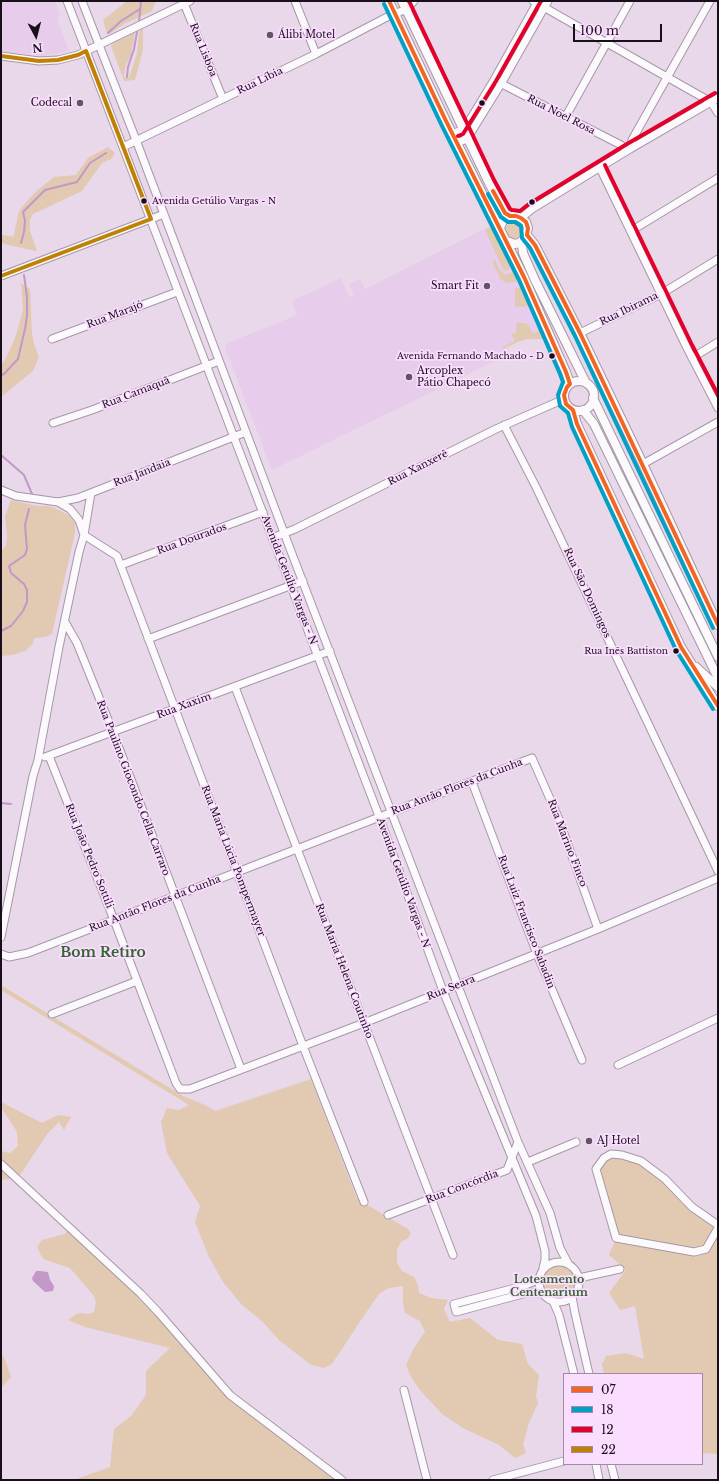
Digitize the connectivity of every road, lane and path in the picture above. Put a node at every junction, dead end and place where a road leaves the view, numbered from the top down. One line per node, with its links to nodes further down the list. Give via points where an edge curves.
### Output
1 (67, 1): 16 (street, Avenida Getúlio Vargas - N)
2 (82, 1): 15 (street, Avenida Getúlio Vargas - N)
3 (295, 1): 17 (street)
4 (389, 1): 13 (main road)
5 (402, 1): 12 (main road)
6 (414, 1): 12 (street)
7 (630, 1): 14 (street)
8 (710, 1): 21 (street)
9 (185, 2): 15 (street); 24 (street, Rua Lisboa)
10 (536, 2): 11 (street); 22 (street)
11 (546, 4): 14 (street); 23 (street)
12 (407, 9): 13 (street, Rua Líbia); 19 (main road)
13 (396, 14): 17 (street, Rua Líbia); 20 (main road)
14 (607, 42): 21 (street); 28 (street)
15 (99, 46): 16 (street); 32 (street, Avenida Getúlio Vargas - N)
16 (86, 51): 18 (street, via 58,60 39,61); 34 (street, Avenida Getúlio Vargas - N)
17 (316, 54): 24 (street, Rua Líbia)
18 (1, 56)
19 (435, 71): 20 (main road); 29 (main road)
20 (425, 76): 30 (main road)
21 (667, 77): 25 (street); 35 (street)
22 (494, 80): 23 (street, Rua Noel Rosa); 26 (street)
23 (501, 84): 26 (street); 28 (street, Rua Noel Rosa)
24 (223, 99): 32 (street, Rua Líbia)
25 (715, 100): 27 (street); 35 (street)
26 (485, 102): 29 (street); 31 (street)
27 (718, 113)
28 (566, 116): 35 (street, Rua Noel Rosa)
29 (463, 129): 30 (street); 31 (main road)
30 (453, 134): 33 (main road)
31 (467, 139): 33 (street); 39 (main road, via 505,213)
32 (136, 140): 34 (street, Rua Líbia); 38 (street, Avenida Getúlio Vargas - N)
33 (457, 143): 42 (main road)
34 (123, 147): 41 (street, Avenida Getúlio Vargas - N)
35 (629, 150): 36 (street)
36 (600, 168): 40 (street); 43 (street)
37 (718, 178): 43 (street)
38 (164, 214): 41 (street); 54 (street, Avenida Getúlio Vargas - N)
39 (510, 216): 40 (main road); 42 (main road, via 503,221)
40 (521, 218): 44 (main road, via 528,228)
41 (151, 219): 47 (street); 48 (street, Avenida Getúlio Vargas - N)
42 (500, 228): 45 (main road)
43 (631, 231): 49 (street)
44 (525, 238): 45 (main road, via 515,244); 50 (main road, via 535,245); 56 (main road, via 523,253)
45 (507, 241): 57 (main road)
46 (718, 259): 49 (street, Rua Ibirama)
47 (1, 276)
48 (177, 292): 51 (street, Rua Marajó); 55 (street, Avenida Getúlio Vargas - N)
49 (661, 294): 50 (street, Rua Ibirama); 53 (street)
50 (580, 333): 69 (main road)
51 (52, 339)
52 (718, 342): 53 (street)
53 (692, 358): 60 (street)
54 (219, 361): 55 (street, Rua Camaquã); 66 (street, Avenida Getúlio Vargas - N)
55 (207, 366): 64 (street, Rua Camaquã); 67 (street, Avenida Getúlio Vargas - N)
56 (586, 383): 57 (main road, via 578,381); 58 (main road, via 592,390)
57 (570, 384): 59 (main road, via 565,391)
58 (593, 398): 62 (main road, via 590,406); 81 (main road)
59 (564, 399): 61 (main road); 65 (street, Rua Xanxerê)
60 (718, 408)
61 (573, 410): 62 (main road); 89 (main road, via 577,424)
62 (583, 410): 90 (main road, via 594,424)
63 (718, 422): 69 (street)
64 (53, 423)
65 (504, 425): 75 (street, Rua Xanxerê); 103 (street, Rua São Domingos, via 536,486)
66 (246, 432): 67 (street, Rua Jandaia); 70 (street, Avenida Getúlio Vargas - N)
67 (234, 437): 68 (street, Avenida Getúlio Vargas - N); 72 (street, Rua Jandaia)
68 (240, 454): 70 (street, via 251,469); 74 (street, Avenida Getúlio Vargas - N)
69 (643, 464): 83 (main road)
70 (260, 470): 75 (street, Avenida Getúlio Vargas - N)
71 (1, 490): 73 (street, Rua Jandaia, via 16,496)
72 (91, 493): 73 (street, Rua Jandaia); 76 (street)
73 (58, 502): 76 (street, via 70,509)
74 (263, 512): 77 (street, Avenida Getúlio Vargas - N); 78 (street, Rua Dourados)
75 (285, 534): 77 (street, Rua Xanxerê); 79 (street, Avenida Getúlio Vargas - N)
76 (84, 535): 78 (street, Rua Maria Lúcia Pompermayer, via 117,556); 82 (street)
77 (272, 538): 80 (street, Avenida Getúlio Vargas - N)
78 (121, 565): 84 (street, Rua Maria Lúcia Pompermayer)
79 (303, 581): 80 (street); 86 (street, Avenida Getúlio Vargas - N)
80 (290, 586): 84 (street); 87 (street, Avenida Getúlio Vargas - N)
81 (692, 605): 85 (main road, via 701,615); 88 (main road)
82 (65, 622): 95 (street, Rua Paulino Giocondo Cella Carraro, via 77,643); 98 (street)
83 (718, 625)
84 (148, 639): 94 (street, Rua Maria Lúcia Pompermayer)
85 (718, 645)
86 (330, 651): 87 (street, Rua Xaxim); 100 (street, Avenida Getúlio Vargas - N)
87 (317, 656): 91 (street, Rua Xaxim); 101 (street, Avenida Getúlio Vargas - N)
88 (718, 657)
89 (690, 663): 92 (main road); 93 (main road)
90 (718, 678)
91 (235, 687): 94 (street, Rua Xaxim); 102 (street, Rua Maria Helena Coutinho)
92 (718, 687)
93 (718, 706)
94 (175, 709): 95 (street, Rua Xaxim); 104 (street, Rua Maria Lúcia Pompermayer)
95 (113, 732): 96 (street, Rua Xaxim); 106 (street, Rua Paulino Giocondo Cella Carraro)
96 (49, 756): 98 (street, Rua Xaxim); 107 (street, Rua João Pedro Sottili)
97 (532, 758): 99 (street, Rua Antão Flores da Cunha); 108 (street, Rua Marino Finco, via 558,817)
98 (38, 760): 109 (street)
99 (472, 782): 100 (street, Rua Antão Flores da Cunha); 111 (street, Rua Luiz Francisco Sabadin)
100 (392, 812): 101 (street, Rua Antão Flores da Cunha); 113 (street, Avenida Getúlio Vargas - N)
101 (379, 817): 102 (street, Rua Antão Flores da Cunha); 114 (street, Avenida Getúlio Vargas - N)
102 (297, 849): 104 (street, Rua Antão Flores da Cunha); 117 (street, Rua Maria Helena Coutinho)
103 (718, 871)
104 (237, 872): 106 (street, Rua Antão Flores da Cunha); 118 (street, Rua Maria Lúcia Pompermayer)
105 (718, 878): 108 (street, Rua Seara)
106 (174, 896): 107 (street, Rua Antão Flores da Cunha); 121 (street, Rua Paulino Giocondo Cella Carraro)
107 (114, 920): 110 (street, Rua Antão Flores da Cunha, via 28,953 9,957); 112 (street, Rua João Pedro Sottili)
108 (598, 929): 111 (street, Rua Seara)
109 (1, 937)
110 (1, 954)
111 (537, 954): 113 (street, Rua Seara); 119 (street, Rua Luiz Francisco Sabadin)
112 (137, 981): 115 (street); 122 (street, Rua João Pedro Sottili)
113 (459, 985): 114 (street, Rua Seara); 123 (street, Avenida Getúlio Vargas - N)
114 (443, 991): 117 (street, Rua Seara); 125 (street, Avenida Getúlio Vargas - N)
115 (52, 1014)
116 (718, 1018): 120 (street)
117 (364, 1023): 118 (street, Rua Seara); 128 (street, Rua Maria Helena Coutinho)
118 (303, 1046): 121 (street, Rua Seara); 129 (street, Rua Maria Lúcia Pompermayer)
119 (582, 1060)
120 (618, 1065)
121 (241, 1069): 122 (street, Rua Seara, via 190,1089)
122 (180, 1089)
123 (518, 1142): 125 (street, Rua Concórdia); 126 (street, Avenida Getúlio Vargas - N)
124 (576, 1142): 126 (street)
125 (512, 1160): 128 (street, Rua Concórdia, via 507,1170); 134 (street, Avenida Getúlio Vargas - N, via 536,1216 546,1251)
126 (528, 1162): 133 (street, Avenida Getúlio Vargas - N)
127 (1, 1164): 147 (street, via 141,1294 230,1395)
128 (432, 1199): 130 (street, Rua Concórdia); 132 (street, Rua Maria Helena Coutinho)
129 (364, 1202)
130 (388, 1215)
131 (718, 1226): 131 (street, via 692,1207 665,1178 641,1161 611,1154 604,1158 596,1169 616,1238 694,1252 706,1249)
132 (453, 1255)
133 (568, 1263): 134 (street, via 554,1261); 136 (street)
134 (543, 1268): 137 (street)
135 (620, 1269): 136 (street)
136 (579, 1278): 139 (street, via 577,1292)
137 (538, 1280): 138 (street); 138 (street, via 454,1304 456,1312 526,1293)
138 (542, 1293): 140 (street)
139 (572, 1297): 140 (street, via 566,1301); 142 (street)
140 (553, 1301): 141 (street)
141 (574, 1373)
142 (589, 1373)
143 (404, 1390): 148 (street)
144 (563, 1462): 149 (street)
145 (596, 1465): 150 (street)
146 (611, 1465): 151 (street)
147 (342, 1480)
148 (427, 1480)
149 (493, 1480)
150 (599, 1480)
151 (615, 1480)

